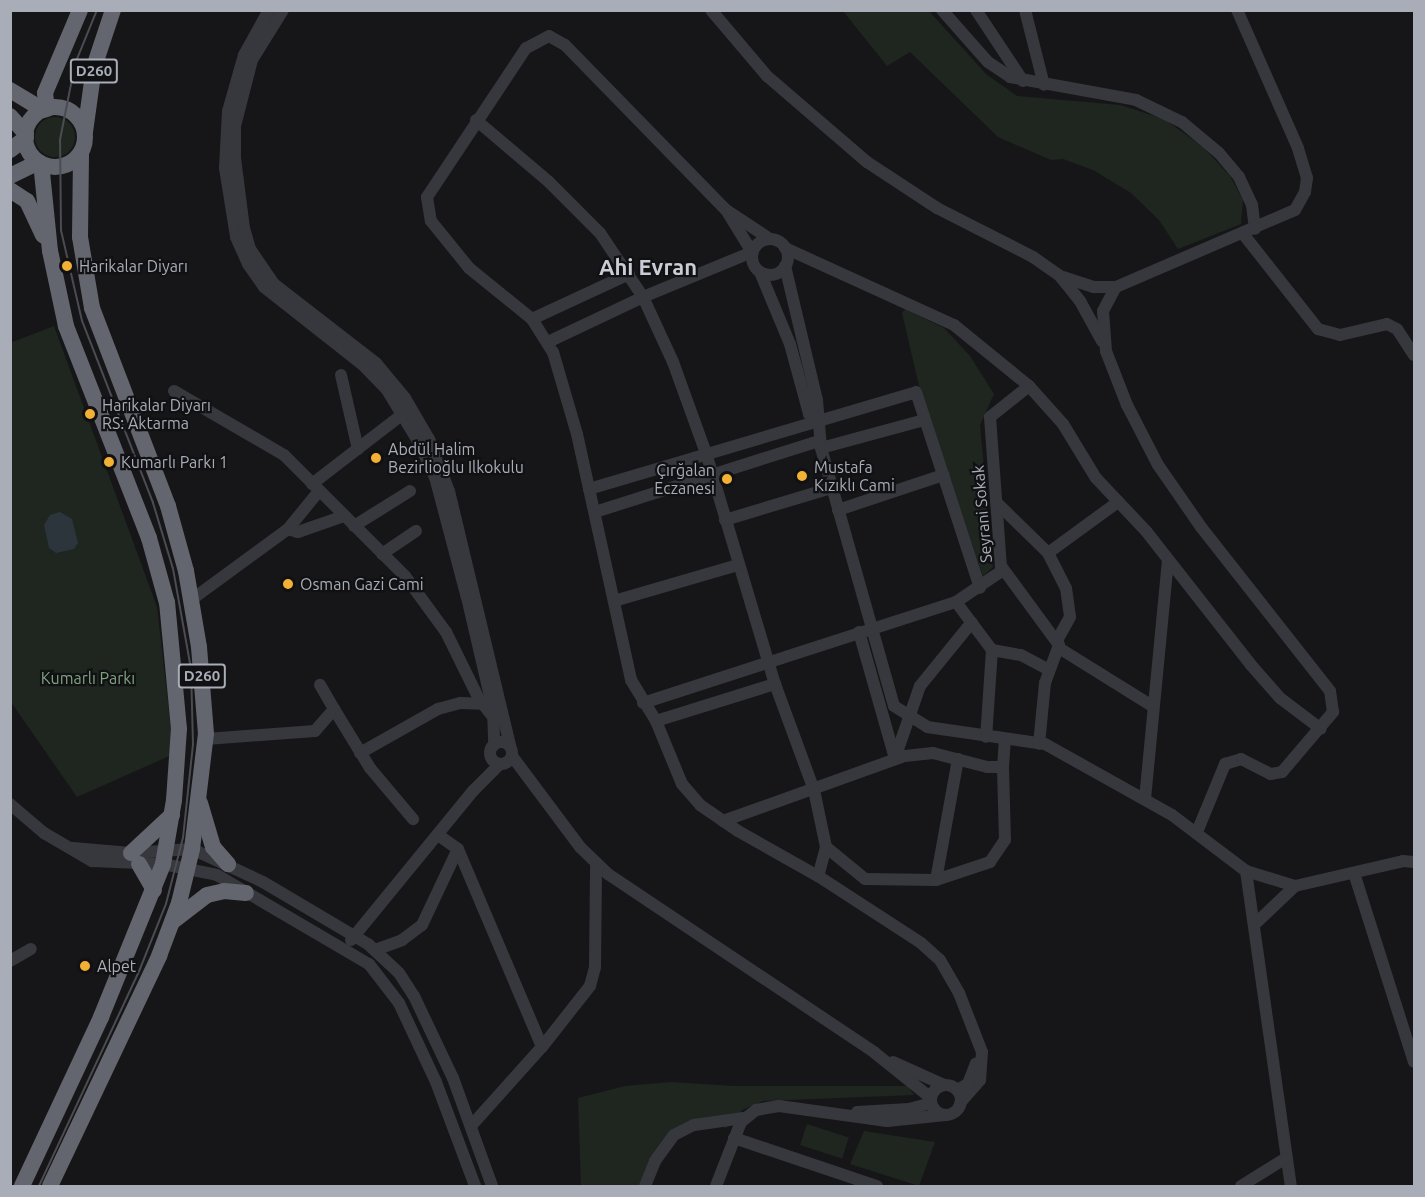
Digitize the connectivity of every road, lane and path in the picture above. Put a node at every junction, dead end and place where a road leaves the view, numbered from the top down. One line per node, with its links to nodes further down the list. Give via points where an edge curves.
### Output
1 (80, 10): 13 (highway, D260, via 45,93)
2 (113, 10): 16 (highway, D260, via 94,67)
3 (269, 10): 42 (street, via 244,56 228,111 225,168 236,237 264,287 338,342)
4 (283, 10): 42 (street, via 252,60 235,126 235,158 250,249 274,284 360,347)
5 (711, 10): 32 (street, via 761,70 867,162 937,208 1033,257)
6 (942, 10): 10 (street, via 988,62)
7 (976, 10): 10 (street)
8 (1025, 10): 11 (street)
9 (1237, 10): 24 (street, via 1283,109 1307,183 1295,210)
10 (1023, 81): 11 (street)
11 (1044, 85): 24 (street, via 1136,100 1182,122 1211,145 1239,177 1252,205)
12 (10, 90): 13 (highway)
13 (45, 110): 16 (highway, via 73,113); 17 (highway, via 30,122)
14 (10, 116): 17 (highway)
15 (476, 120): 23 (street, via 529,44 554,37); 31 (street, via 572,204 610,245); 35 (street, via 428,192 427,212 469,268)
16 (85, 133): 19 (highway)
17 (26, 136): 18 (highway); 20 (highway, via 30,153)
18 (10, 150)
19 (81, 153): 20 (highway, via 64,166); 70 (highway, D260, via 80,237 92,308 168,506)
20 (40, 163): 21 (highway); 27 (highway, D260)
21 (10, 176)
22 (10, 190): 27 (highway, via 27,201)
23 (726, 210): 25 (street); 28 (street)
24 (1250, 232): 33 (street); 38 (street, via 1318,329 1340,335 1387,324 1397,329)
25 (770, 239): 26 (street); 28 (street, via 759,243)
26 (785, 248): 29 (street); 40 (street, via 954,326)
27 (50, 251): 105 (highway, D260, via 66,326 149,538 166,603 179,729)
28 (752, 252): 30 (street, via 753,263); 34 (street)
29 (785, 266): 30 (street, via 771,275); 44 (street, via 817,400)
30 (760, 272): 44 (street, via 790,344 809,414)
31 (629, 274): 34 (street); 35 (street)
32 (1059, 275): 33 (street, via 1083,284); 37 (street, via 1088,313)
33 (1116, 287): 37 (street, via 1103,311)
34 (643, 297): 36 (street); 48 (street, via 684,389)
35 (532, 319): 36 (street)
36 (548, 342): 53 (street, via 571,409)
37 (1106, 351): 88 (street, via 1136,424 1172,488 1330,691 1333,712)
38 (1414, 355)
39 (340, 375): 47 (street)
40 (1029, 386): 55 (street, Seyrani Sokak, via 990,417); 56 (street, via 1063,424 1096,478)
41 (174, 391): 51 (street, via 284,455)
42 (396, 395): 43 (street); 94 (street, via 429,439 447,484 500,692)
43 (403, 414): 47 (street); 85 (street, via 435,477)
44 (816, 419): 45 (street, via 916,392); 46 (street); 48 (street)
45 (924, 420): 46 (street); 50 (street)
46 (820, 444): 49 (street); 52 (street)
47 (358, 449): 51 (street)
48 (706, 453): 49 (street); 53 (street)
49 (711, 475): 58 (street); 60 (street)
50 (943, 475): 57 (street); 69 (street)
51 (316, 487): 59 (street); 62 (street)
52 (831, 488): 57 (street); 60 (street)
53 (590, 489): 58 (street)
54 (410, 491): 61 (street)
55 (996, 501): 64 (street); 68 (street, Seyrani Sokak)
56 (1118, 502): 64 (street); 66 (street)
57 (838, 510): 74 (street)
58 (595, 512): 71 (street)
59 (344, 516): 61 (street); 62 (street, via 298,532)
60 (725, 520): 67 (street)
61 (354, 526): 65 (street)
62 (288, 530): 70 (street)
63 (416, 531): 65 (street)
64 (1048, 553): 75 (street, via 1070,606 1070,617)
65 (382, 554): 81 (street, via 437,617)
66 (1168, 561): 83 (street); 88 (street, via 1280,698)
67 (738, 565): 71 (street); 77 (street)
68 (1003, 570): 69 (street); 75 (street, Seyrani Sokak)
69 (980, 588): 72 (street)
70 (191, 600): 90 (highway, D260, via 200,647)
71 (614, 601): 82 (street, via 631,680)
72 (956, 602): 73 (street); 74 (street)
73 (972, 622): 76 (street); 86 (street, via 920,686)
74 (865, 630): 77 (street); 86 (street, via 894,706); 96 (street)
75 (1058, 644): 78 (street); 83 (street)
76 (992, 650): 78 (street, via 1021,655); 89 (street)
77 (769, 664): 79 (street); 82 (street)
78 (1049, 670): 92 (street)
79 (775, 684): 87 (street); 100 (street)
80 (320, 686): 84 (street)
81 (483, 704): 85 (street); 95 (street, via 438,709)
82 (644, 704): 87 (street)
83 (1152, 705): 103 (street)
84 (333, 709): 90 (street, via 325,724 310,734); 95 (street)
85 (494, 719): 93 (street)
86 (911, 720): 89 (street, via 927,727); 96 (street)
87 (656, 721): 107 (street, via 682,784 700,805)
88 (1321, 729): 108 (street, via 1286,770 1278,774 1270,774 1241,759 1225,764)
89 (986, 737): 91 (street)
90 (206, 740): 102 (highway, D260)
91 (1005, 740): 92 (street); 99 (street)
92 (1039, 744): 103 (street)
93 (492, 750): 94 (street, via 504,742); 98 (street); 101 (street)
94 (511, 751): 98 (street); 116 (street, via 555,816)
95 (360, 753): 106 (street)
96 (895, 758): 97 (street, via 924,753); 100 (street)
97 (958, 759): 99 (street); 122 (street)
98 (500, 764): 101 (street)
99 (1003, 767): 122 (street, via 1006,831 1001,850 990,862)
100 (814, 790): 107 (street); 110 (street)
101 (473, 791): 109 (street)
102 (199, 797): 111 (highway, D260); 117 (highway, via 213,847)
103 (1145, 799): 108 (street)
104 (10, 804): 113 (street, via 44,833 73,848)
105 (172, 814): 113 (highway); 114 (highway, D260)
106 (413, 819)
107 (723, 821): 121 (street)
108 (1197, 832): 119 (street)
109 (438, 835): 112 (street); 128 (street)
110 (826, 847): 121 (street); 122 (street, via 865,879)
111 (192, 849): 114 (street); 117 (street); 118 (highway, D260)
112 (458, 849): 131 (street, via 422,925 402,940); 134 (street)
113 (135, 859): 114 (street); 124 (highway)
114 (164, 859): 118 (street); 124 (highway, D260)
115 (1414, 862): 120 (street)
116 (596, 863): 134 (street, via 592,980); 135 (street, via 636,894)
117 (228, 864): 128 (street)
118 (188, 867): 125 (street, via 217,875); 126 (highway, D260)
119 (1246, 871): 123 (street); 127 (street)
120 (1353, 873): 123 (street); 136 (street)
121 (818, 876): 133 (street, via 934,954 949,973)
122 (936, 880)
123 (1294, 886): 127 (street)
124 (154, 890): 147 (highway, D260, via 101,1017)
125 (246, 893): 126 (highway, via 224,891 207,895); 129 (street)
126 (172, 922): 148 (highway, D260)
127 (1255, 924): 146 (street)
128 (357, 935): 129 (street); 131 (street)
129 (344, 947): 149 (street, via 377,972 399,1003 436,1082)
130 (31, 949): 132 (street)
131 (375, 950): 144 (street, via 414,996)
132 (10, 961)
133 (975, 1032): 138 (street, via 973,1074 968,1084); 140 (street, via 982,1052 981,1073 972,1092)
134 (542, 1047): 144 (street)
135 (875, 1053): 137 (street); 139 (street)
136 (1414, 1062)
137 (944, 1085): 138 (street); 139 (street, via 936,1089)
138 (957, 1090): 140 (street)
139 (931, 1100): 141 (street, via 909,1109); 142 (street, via 936,1111)
140 (960, 1103): 142 (street, via 955,1111)
141 (832, 1113): 142 (street, via 887,1121); 143 (street, via 779,1106 756,1110)
142 (946, 1114)
143 (744, 1118): 145 (street); 151 (street, via 694,1125 674,1135)
144 (471, 1126): 150 (street)
145 (734, 1138): 152 (street); 153 (street)
146 (1287, 1158): 154 (street); 155 (street)
147 (22, 1186)
148 (50, 1186)
149 (475, 1186)
150 (492, 1186)
151 (645, 1186)
152 (716, 1186)
153 (877, 1186)
154 (1241, 1186)
155 (1291, 1186)

